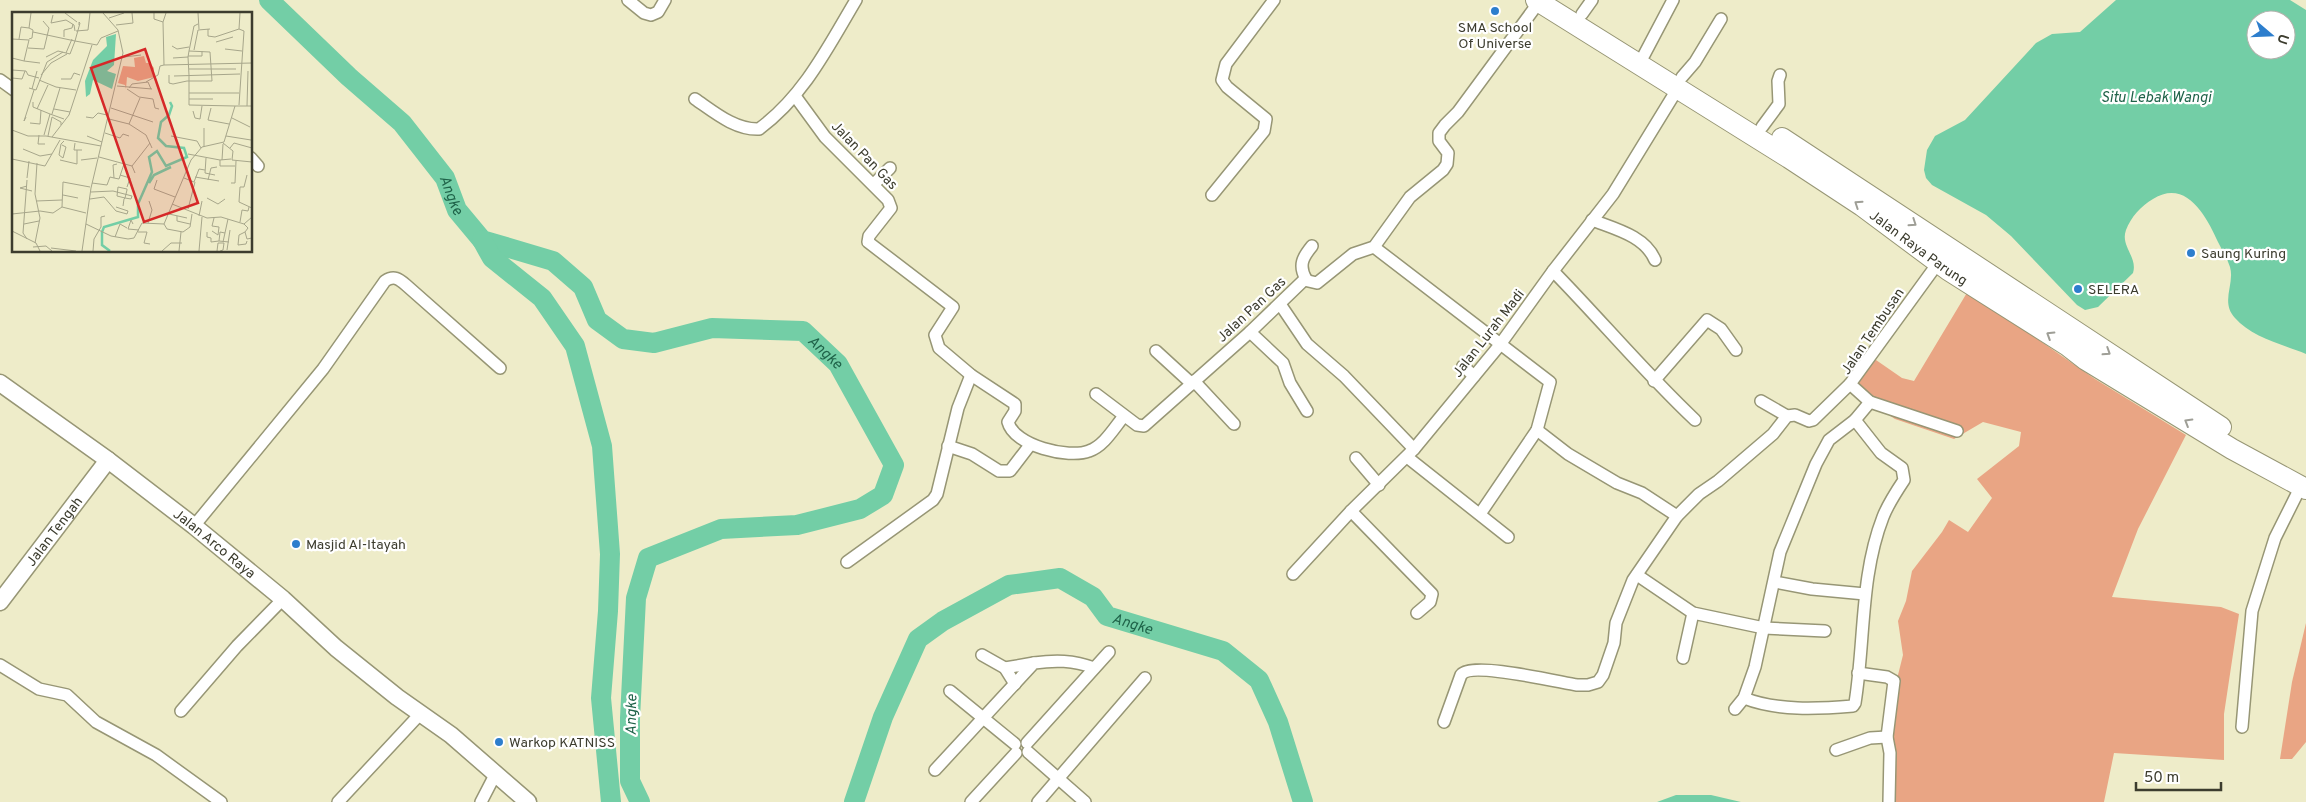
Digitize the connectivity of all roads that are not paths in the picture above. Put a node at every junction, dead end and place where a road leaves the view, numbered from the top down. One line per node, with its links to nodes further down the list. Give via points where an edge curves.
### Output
1 (628, 0): 2 (street, via 644,13 652,15 658,12)
2 (665, 0)
3 (856, 0): 15 (street)
4 (1274, 0): 21 (street, via 1226,64 1222,80 1266,119 1267,124)
5 (1562, 0): 8 (highway, Jalan Raya Parung)
6 (1673, 0): 10 (street)
7 (1538, 1): 13 (highway, Jalan Raya Parung); 24 (street, via 1458,112 1439,133 1439,141 1448,153 1443,170 1410,196)
8 (1587, 7): 10 (highway, Jalan Raya Parung)
9 (1721, 19): 13 (street, Jalan Lurah Madi)
10 (1644, 55): 13 (highway, Jalan Raya Parung)
11 (1780, 74): 17 (street, via 1779,104)
12 (0, 80): 14 (street)
13 (1680, 82): 17 (highway, Jalan Raya Parung); 18 (highway, Jalan Raya Parung); 22 (street, Jalan Lurah Madi, via 1613,194)
14 (12, 89)
15 (795, 96): 16 (street, via 766,124 753,130 722,118); 20 (street, Jalan Pan Gas, via 825,137)
16 (695, 99)
17 (1762, 127): 18 (highway, Jalan Raya Parung)
18 (1793, 152): 26 (highway, Jalan Raya Parung, one-way to 18); 58 (highway, Jalan Raya Parung, one-way to 58, via 2244,441)
19 (890, 168): 20 (street)
20 (874, 184): 36 (street, Jalan Pan Gas, via 891,208 869,236 868,242 953,307 935,335 936,342)
21 (1212, 195)
22 (1592, 220): 25 (street, via 1642,242); 27 (street, Jalan Lurah Madi)
23 (1312, 246): 28 (street, via 1301,265)
24 (1374, 247): 28 (street, Jalan Pan Gas, via 1353,254 1317,283); 31 (street)
25 (1655, 260)
26 (1938, 263): 41 (street, Jalan Tembusan); 58 (highway, Jalan Raya Parung, one-way to 26, via 2232,448 2095,365)
27 (1553, 271): 31 (street, Jalan Lurah Madi); 38 (street)
28 (1306, 279): 29 (street, Jalan Pan Gas)
29 (1280, 304): 30 (street, Jalan Pan Gas); 55 (street, via 1307,344 1344,376)
30 (1250, 332): 39 (street, Jalan Pan Gas); 45 (street, via 1283,363 1290,384)
31 (1499, 346): 37 (street, Jalan Lurah Madi); 51 (street, via 1550,382)
32 (1736, 350): 38 (street, via 1721,329 1707,320)
33 (1156, 351): 39 (street)
34 (1463, 366): 37 (street)
35 (500, 368): 63 (street, via 397,277 390,277 322,369)
36 (971, 375): 53 (street, Jalan Pan Gas, via 1014,404 1015,411 1009,426); 54 (street)
37 (1474, 376): 55 (street, Jalan Lurah Madi)
38 (1654, 381): 48 (street)
39 (1193, 382): 46 (street, Jalan Pan Gas, via 1144,426 1136,425); 50 (street)
40 (0, 384): 57 (main road, Jalan Arco Raya)
41 (1850, 384): 44 (street, Jalan Tembusan); 47 (street, via 1813,420)
42 (1096, 394): 46 (street, Jalan Pan Gas)
43 (1761, 401): 47 (street)
44 (1870, 402): 49 (street); 52 (street)
45 (1307, 411)
46 (1124, 416): 53 (street, Jalan Pan Gas, via 1099,446 1088,452 1055,452)
47 (1788, 416): 62 (street, via 1773,434)
48 (1695, 420)
49 (1855, 420): 68 (street, via 1829,440 1819,456 1780,552); 69 (street, via 1881,453 1904,471 1904,480 1878,529)
50 (1234, 424)
51 (1536, 430): 61 (street); 62 (street, via 1568,454 1616,483 1642,493)
52 (1957, 431)
53 (1030, 444): 54 (street, via 1010,471 1003,472 972,454)
54 (948, 446): 65 (street, via 933,500)
55 (1411, 453): 59 (street, Jalan Lurah Madi); 61 (street)
56 (1356, 458): 59 (street)
57 (108, 460): 63 (main road, Jalan Arco Raya); 71 (main road, Jalan Tengah)
58 (2304, 483): 93 (street, via 2275,538 2252,611)
59 (1379, 485): 60 (street, Jalan Lurah Madi)
60 (1351, 512): 66 (street, Jalan Lurah Madi); 72 (street, via 1432,594 1430,602)
61 (1480, 514): 64 (street)
62 (1677, 516): 67 (street)
63 (194, 526): 70 (main road, Jalan Arco Raya)
64 (1508, 537)
65 (846, 562)
66 (1293, 574)
67 (1637, 575): 73 (street); 92 (street, via 1632,580 1616,623 1607,667 1598,682 1577,685 1482,669 1466,670 1461,674)
68 (1775, 582): 69 (street, via 1812,590); 74 (street)
69 (1864, 594): 83 (street, via 1862,656)
70 (283, 599): 89 (street); 90 (main road, Jalan Arco Raya, via 336,648)
71 (0, 602)
72 (1417, 613)
73 (1693, 613): 74 (street); 78 (street)
74 (1764, 628): 75 (street); 87 (street)
75 (1825, 631)
76 (1109, 652): 82 (street)
77 (982, 655): 81 (street)
78 (1683, 658)
79 (1034, 663): 81 (street); 82 (street, via 1055,660 1079,662); 85 (street)
80 (0, 665): 102 (street, via 39,689 67,695 96,722 156,755)
81 (1005, 668): 85 (street)
82 (1094, 668): 95 (street)
83 (1858, 673): 87 (street, via 1853,706 1762,705); 94 (street, via 1894,681)
84 (1145, 678): 99 (street)
85 (1015, 684): 91 (street)
86 (950, 691): 91 (street)
87 (1744, 698): 88 (street)
88 (1735, 709)
89 (181, 711)
90 (420, 713): 98 (main road, Jalan Arco Raya); 103 (street)
91 (983, 718): 95 (street); 97 (street)
92 (1444, 722)
93 (2242, 727)
94 (1888, 737): 96 (street, via 1870,738); 100 (street)
95 (1021, 748): 99 (street); 101 (street)
96 (1836, 750)
97 (935, 770)
98 (496, 773): 104 (street); 105 (main road, Jalan Arco Raya)
99 (1060, 779): 106 (street); 107 (street)
100 (1890, 798)
101 (972, 801)
102 (221, 802)
103 (338, 802)
104 (481, 802)
105 (528, 802)
106 (1038, 802)
107 (1085, 802)

